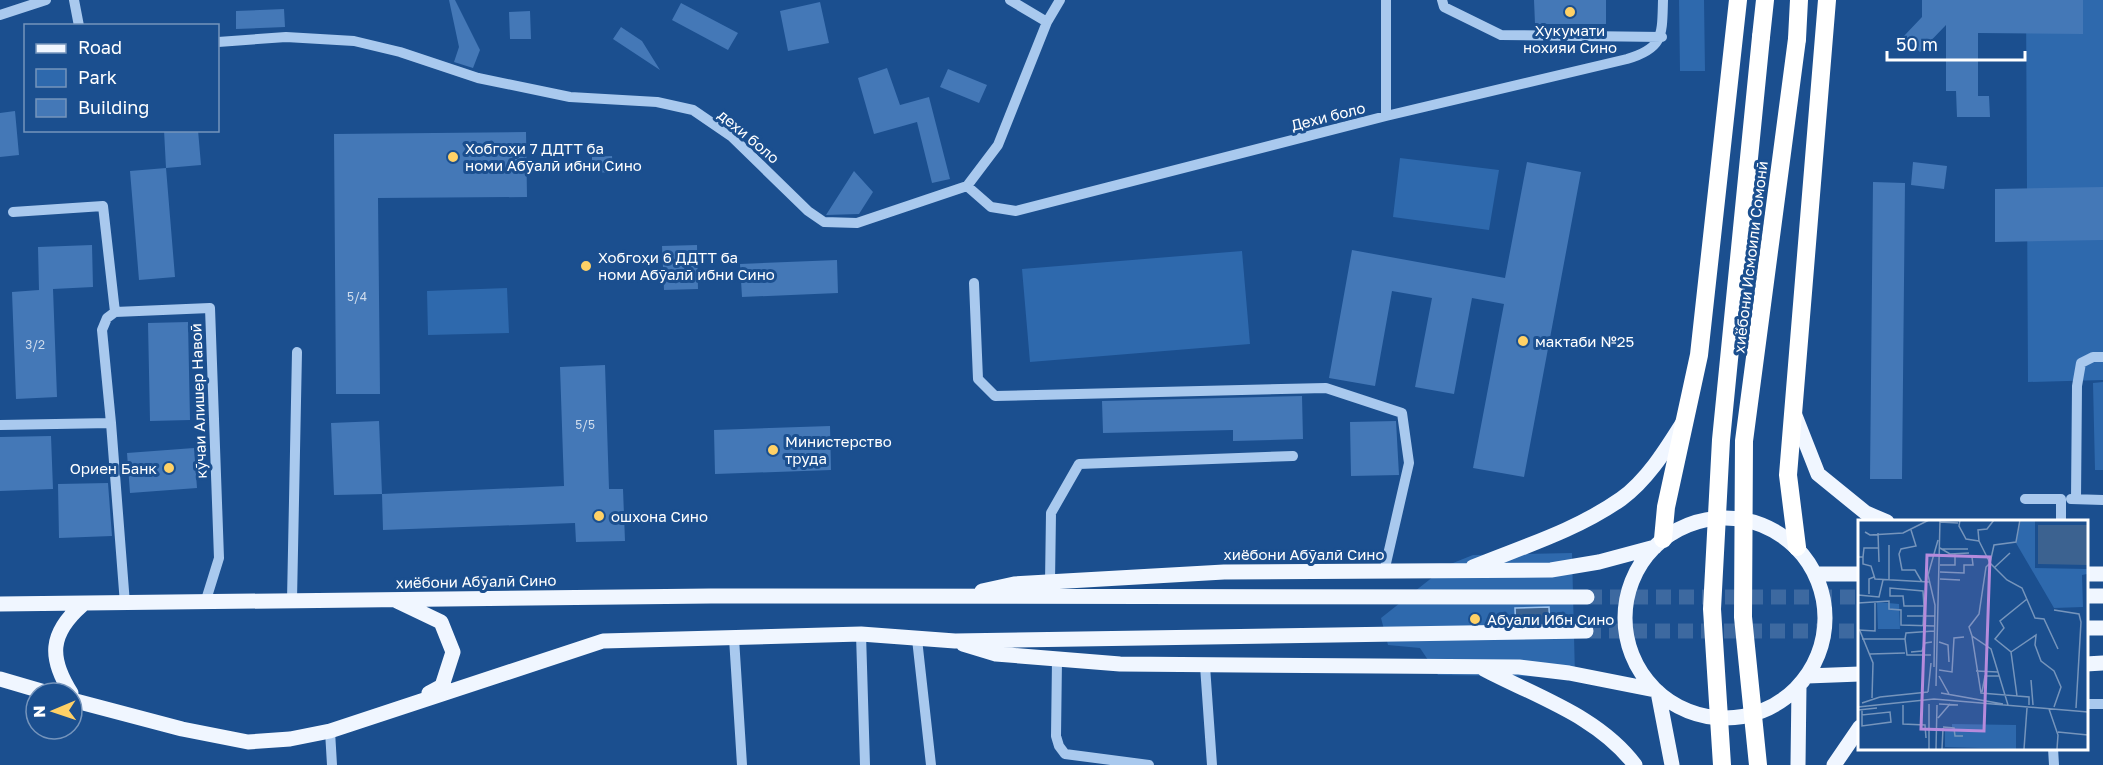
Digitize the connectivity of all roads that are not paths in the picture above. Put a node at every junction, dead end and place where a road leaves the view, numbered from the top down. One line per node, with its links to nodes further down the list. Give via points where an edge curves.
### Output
1 (46, 0): 12 (street)
2 (74, 0): 14 (street)
3 (1011, 0): 13 (street)
4 (1060, 0): 13 (street)
5 (1386, 0): 17 (street)
6 (1442, 0): 15 (street, via 1444,7 1501,35)
7 (1663, 0): 15 (street)
8 (1738, 0): 25 (highway, via 1699,355)
9 (1765, 0): 79 (highway, хиёбони Исмоили Сомонӣ, bridge, via 1721,440 1712,609)
10 (1799, 0): 80 (highway, хиёбони Исмоили Сомонӣ, bridge, via 1744,441 1743,617)
11 (1827, 0): 24 (highway)
12 (0, 15)
13 (1047, 22): 18 (street, via 998,145)
14 (80, 24)
15 (1662, 37): 17 (street, Дехи боло, via 1649,53)
16 (219, 42): 18 (street, дехи боло, via 286,37 354,41 478,78 570,97 657,102 693,110 731,136 824,222 857,223)
17 (1386, 116): 18 (street, Дехи боло, via 1016,211 991,207)
18 (967, 186)
19 (12, 212): 21 (street, via 103,206)
20 (974, 283): 38 (street, via 978,380 995,396 1326,388 1402,413 1409,464)
21 (115, 312): 26 (street, via 102,330); 46 (street, кӯчаи Алишер Навоӣ, via 210,308 219,558)
22 (297, 352): 44 (street)
23 (2103, 357): 31 (street, via 2081,363 2077,386)
24 (1793, 411): 33 (main road, via 1818,474 1866,513); 36 (highway, via 1788,475)
25 (1688, 413): 35 (highway); 37 (main road, via 1658,462 1622,498 1554,534)
26 (111, 423): 27 (street); 48 (street)
27 (0, 425)
28 (1293, 456): 41 (street, via 1079,464 1051,513)
29 (2025, 498): 30 (street)
30 (2061, 499): 31 (street); 34 (street)
31 (2076, 499): 32 (street)
32 (2103, 500)
33 (1882, 520)
34 (2061, 520)
35 (1659, 543): 36 (main road, via 1689,524 1717,518 1746,519 1773,530); 37 (main road, хиёбони Абӯалӣ Сино, via 1599,562 1559,569); 65 (main road, via 1639,568 1629,592 1625,618 1629,644 1639,669)
36 (1797, 547): 39 (main road)
37 (1465, 570): 38 (main road, хиёбони Абӯалӣ Сино)
38 (1384, 572): 41 (main road, хиёбони Абӯалӣ Сино, via 1224,572)
39 (1816, 574): 40 (main road); 63 (main road, via 1824,600 1825,626 1820,652)
40 (1858, 574)
41 (1050, 582): 43 (main road, хиёбони Абӯалӣ Сино, via 1014,584)
42 (1587, 597): 43 (main road, хиёбони Абӯалӣ Сино)
43 (952, 598): 45 (main road, хиёбони Абӯалӣ Сино)
44 (292, 600): 45 (main road, хиёбони Абӯалӣ Сино); 46 (main road, хиёбони Абӯалӣ Сино)
45 (393, 600): 67 (main road, via 441,622 453,652 442,686)
46 (205, 603): 48 (main road, хиёбони Абӯалӣ Сино)
47 (0, 604): 49 (main road, хиёбони Абӯалӣ Сино)
48 (125, 604): 49 (main road, хиёбони Абӯалӣ Сино)
49 (82, 605): 62 (main road, via 66,619 56,645 57,669)
50 (1586, 631): 54 (main road)
51 (861, 634): 52 (main road); 53 (main road); 73 (street)
52 (734, 638): 67 (main road, via 603,641); 72 (street)
53 (917, 639): 54 (main road); 74 (street)
54 (955, 640): 55 (main road, via 996,654)
55 (1057, 660): 58 (main road); 75 (street, via 1056,736 1065,754)
56 (2103, 663): 57 (main road)
57 (2088, 664)
58 (1205, 666): 59 (main road); 76 (street)
59 (1478, 666): 65 (main road, via 1569,673); 77 (main road, via 1584,717 1620,745)
60 (1858, 674): 63 (main road)
61 (0, 679): 64 (main road)
62 (64, 681)
63 (1803, 681): 65 (main road, via 1779,703 1755,714 1730,718 1687,710); 81 (main road)
64 (24, 686)
65 (1657, 691): 78 (main road)
66 (84, 700): 68 (main road, via 182,729 248,742 290,739)
67 (411, 703): 68 (main road)
68 (330, 730): 71 (street)
69 (1858, 730): 82 (main road)
70 (2053, 750): 83 (street)
71 (332, 765)
72 (742, 765)
73 (865, 765)
74 (931, 765)
75 (1149, 765)
76 (1212, 765)
77 (1635, 765)
78 (1672, 765)
79 (1722, 765)
80 (1758, 765)
81 (1798, 765)
82 (1833, 765)
83 (2054, 765)

